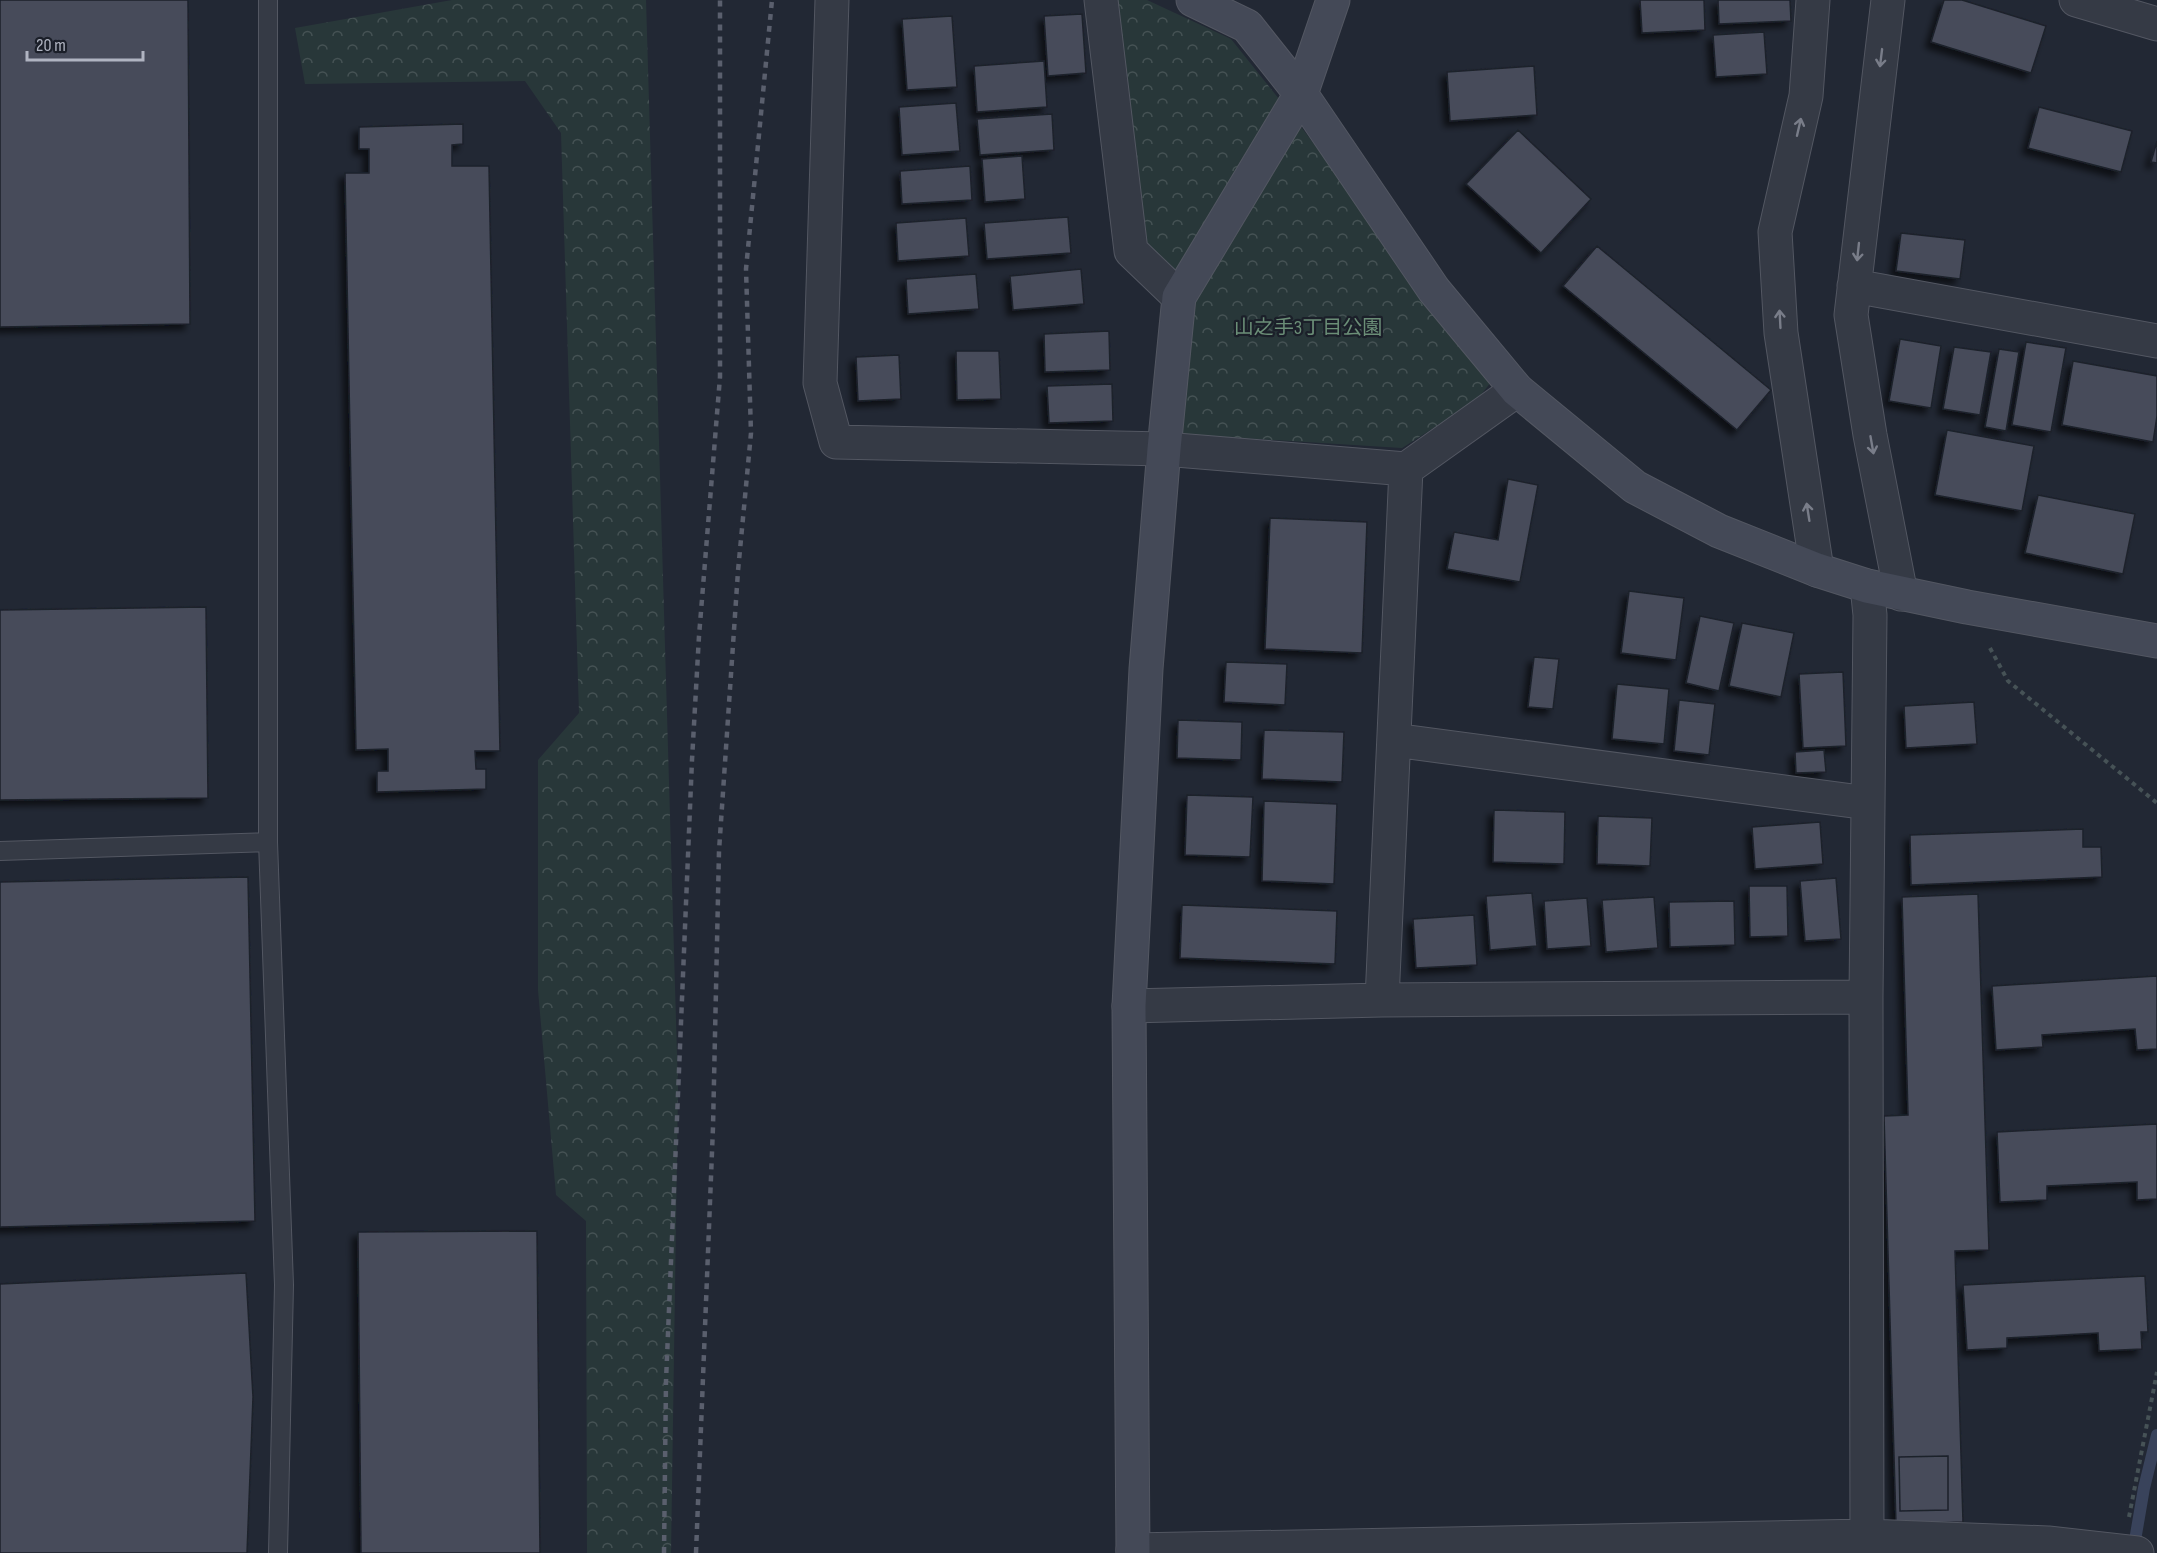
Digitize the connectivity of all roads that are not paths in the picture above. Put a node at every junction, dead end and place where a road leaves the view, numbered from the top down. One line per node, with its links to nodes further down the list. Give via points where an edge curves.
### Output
1 (268, 0): 23 (lane)
2 (832, 0): 15 (street, via 820,383 836,442)
3 (1101, 0): 12 (street, via 1131,251)
4 (1193, 0): 10 (street, via 1247,27)
5 (1334, 0): 10 (street)
6 (1813, 0): 17 (street, one-way to 6, via 1781,333 1775,232 1806,96)
7 (1888, 0): 11 (street, one-way to 11)
8 (2076, 0): 9 (street)
9 (2157, 24)
10 (1301, 94): 12 (street); 14 (street, via 1434,290)
11 (1854, 286): 13 (street); 19 (street, one-way to 19, via 1851,315)
12 (1179, 297): 15 (street)
13 (2157, 341)
14 (1517, 390): 16 (street); 17 (street, via 1635,487 1719,531)
15 (1164, 449): 16 (street); 27 (street, via 1146,669)
16 (1406, 469): 21 (street)
17 (1817, 570): 18 (street)
18 (1867, 586): 19 (street); 22 (street)
19 (1901, 594): 20 (street)
20 (2157, 641)
21 (1394, 740): 22 (street); 26 (street)
22 (1868, 803): 25 (street)
23 (268, 842): 24 (lane); 31 (lane, via 284,1285)
24 (0, 851)
25 (1866, 997): 26 (street); 28 (street)
26 (1382, 1000): 27 (street)
27 (1129, 1006): 29 (street)
28 (1867, 1545): 29 (street); 30 (street, via 2048,1543)
29 (1133, 1552)
30 (2130, 1552)
31 (278, 1553)

